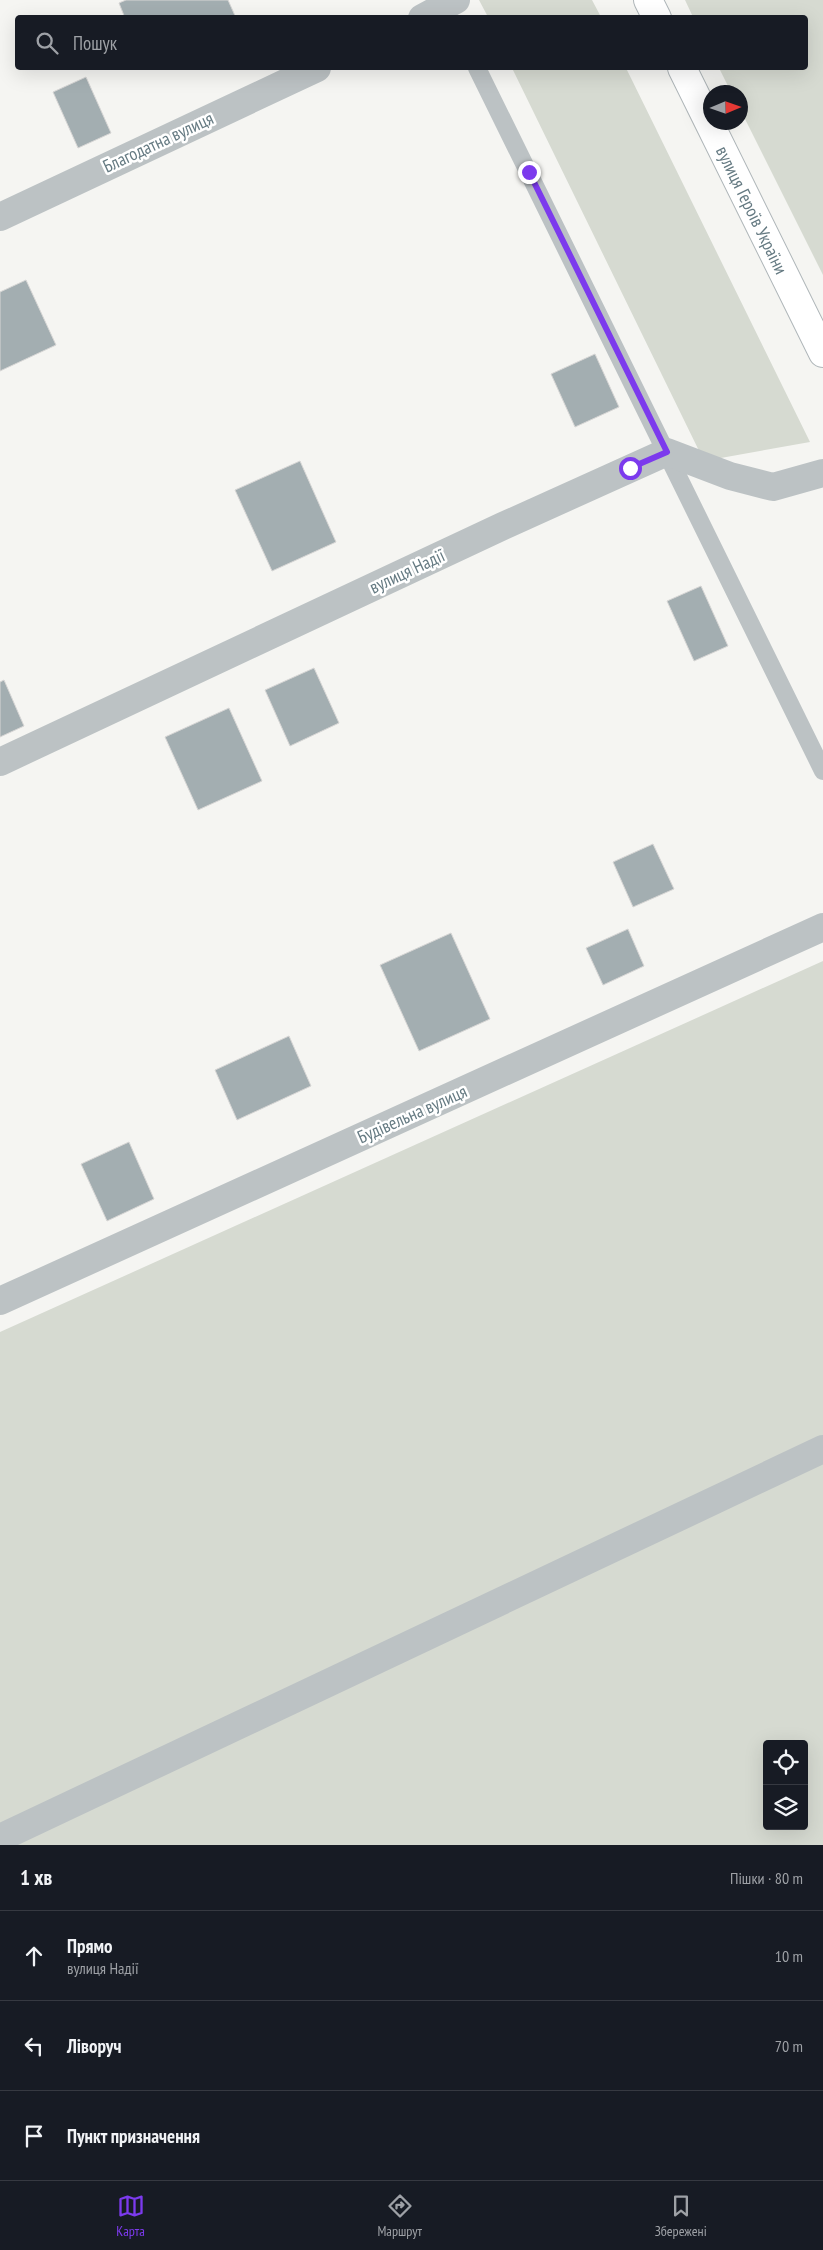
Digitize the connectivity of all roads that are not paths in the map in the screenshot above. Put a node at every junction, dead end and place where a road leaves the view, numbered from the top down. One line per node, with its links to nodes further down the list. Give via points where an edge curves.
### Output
1 (648, 0): 4 (main road)
2 (450, 6): 3 (street)
3 (429, 15)
4 (656, 15)
5 (312, 70): 8 (street, Благодатна вулиця)
6 (478, 70): 10 (lane)
7 (683, 70): 9 (main road, вулиця Героїв України)
8 (0, 217)
9 (823, 353)
10 (667, 452): 11 (street, via 730,476 773,487); 12 (street, вулиця Надії); 13 (lane)
11 (823, 473)
12 (0, 762)
13 (823, 771)
14 (823, 927): 15 (street, Будівельна вулиця)
15 (0, 1301)
16 (823, 1449): 17 (street)
17 (0, 1838)

